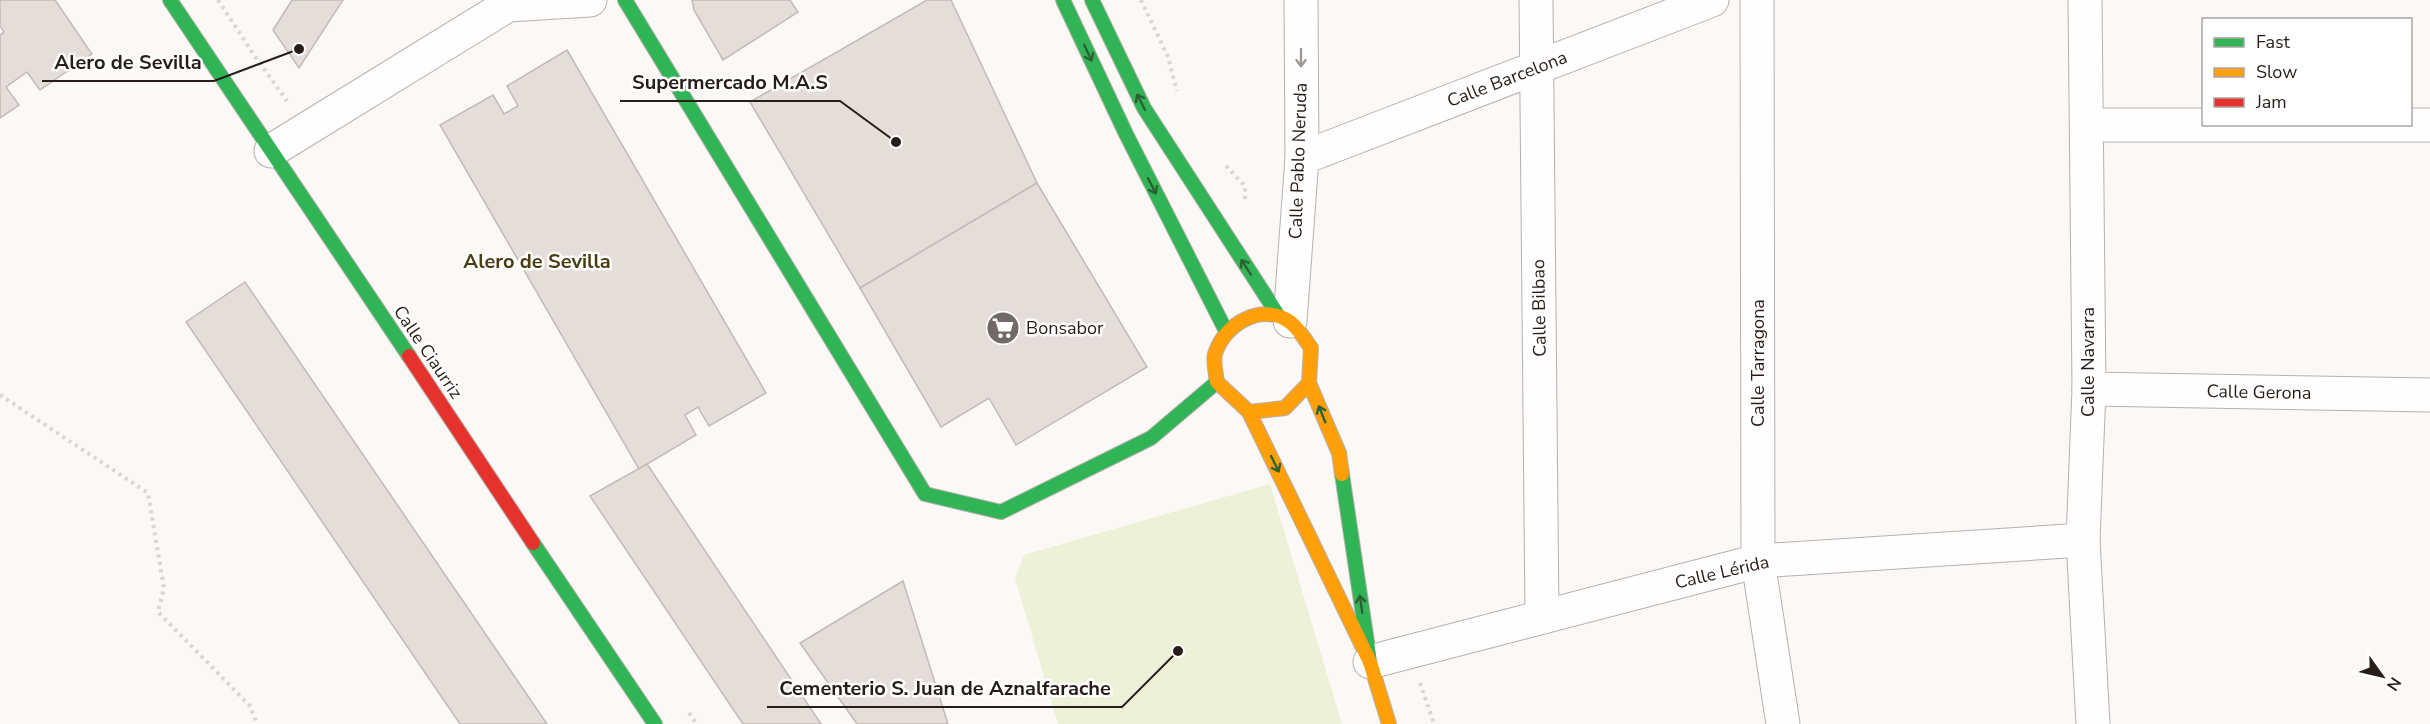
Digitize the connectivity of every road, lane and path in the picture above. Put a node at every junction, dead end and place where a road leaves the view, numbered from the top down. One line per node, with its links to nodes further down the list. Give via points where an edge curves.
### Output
1 (170, 0): 18 (street, Calle Ciaurriz)
2 (590, 0): 18 (street, via 508,5)
3 (625, 0): 24 (street, via 925,494 1001,512 1151,438)
4 (1063, 0): 23 (street, one-way to 23)
5 (1092, 0): 22 (street, one-way to 5, via 1144,108)
6 (1140, 0): 13 (path, via 1168,57)
7 (1301, 0): 19 (street, Calle Pablo Neruda, one-way to 19)
8 (1536, 0): 12 (street, Calle Bilbao)
9 (1712, 0): 12 (street, Calle Barcelona)
10 (1757, 0): 31 (street, Calle Tarragona)
11 (2085, 0): 14 (street, Calle Navarra)
12 (1537, 67): 19 (street, Calle Barcelona); 32 (street, Calle Bilbao)
13 (1179, 96)
14 (2088, 125): 15 (street); 26 (street, Calle Navarra)
15 (2202, 125)
16 (2412, 126): 17 (street)
17 (2430, 126)
18 (271, 151): 35 (street, Calle Ciaurriz)
19 (1302, 158): 22 (street, Calle Pablo Neruda)
20 (1225, 165): 21 (path)
21 (1245, 186)
22 (1284, 318): 23 (street, via 1250,315); 25 (street, via 1311,348)
23 (1226, 331): 24 (street, via 1214,356)
24 (1217, 382): 29 (street)
25 (1309, 383): 29 (street, via 1285,408); 33 (street, one-way to 25, via 1339,453)
26 (2089, 389): 28 (street, Calle Gerona); 30 (street, Calle Navarra)
27 (0, 395): 34 (path, via 148,493 164,588 158,612 250,706)
28 (2430, 395)
29 (1250, 412): 33 (street, one-way to 33)
30 (2083, 540): 31 (street, Calle Lérida); 38 (street, Calle Navarra)
31 (1758, 561): 32 (street, Calle Lérida); 37 (street, Calle Tarragona)
32 (1542, 617): 33 (street, Calle Lérida)
33 (1370, 662): 36 (street)
34 (256, 724)
35 (655, 724)
36 (1389, 724)
37 (1783, 724)
38 (2093, 724)

